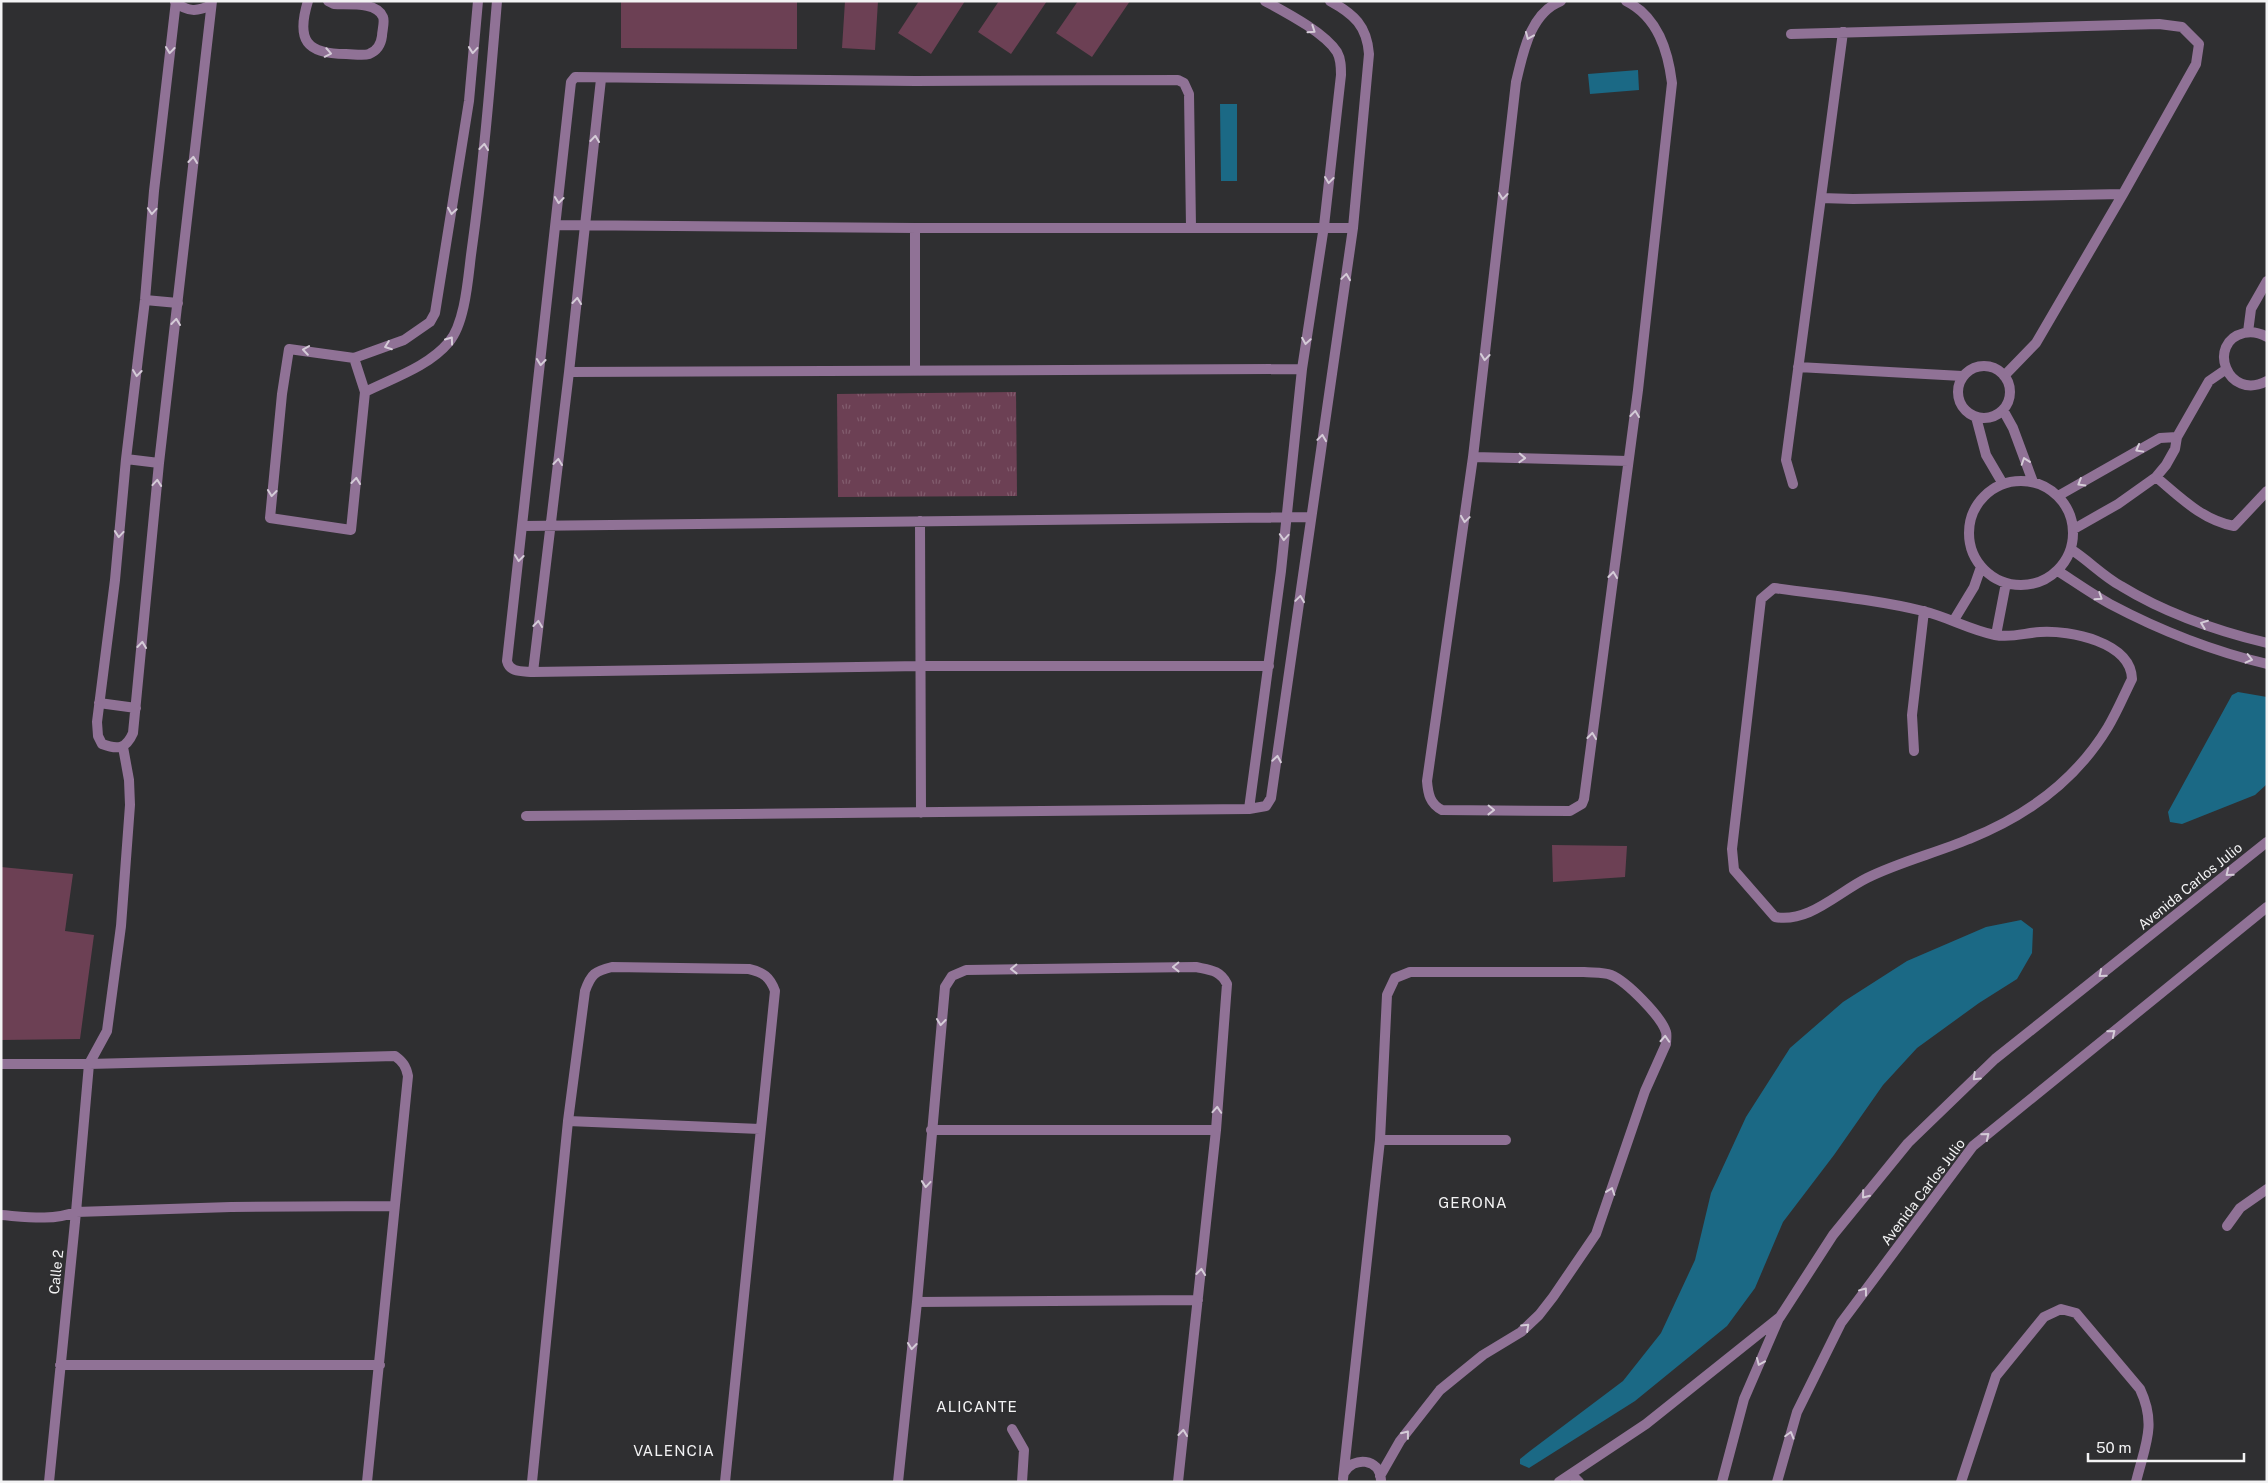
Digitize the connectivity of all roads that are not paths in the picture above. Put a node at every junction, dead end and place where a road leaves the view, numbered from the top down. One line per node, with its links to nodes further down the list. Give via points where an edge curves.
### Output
1 (308, 1): 2 (street, one-way to 2, via 304,32 307,43 314,50 368,54 376,49 381,42 384,18 379,11 372,7)
2 (328, 1)
3 (478, 1): 27 (street, one-way to 27, via 467,110 435,312 430,322 404,340)
4 (497, 1): 36 (street, one-way to 4, via 424,364 450,342 456,331 466,292 478,205)
5 (1265, 1): 18 (street, one-way to 18, via 1323,38 1336,50 1340,60)
6 (1330, 1): 21 (street, via 1353,16 1364,28 1368,39)
7 (1561, 1): 40 (street, one-way to 40, via 1535,24 1523,52 1516,82)
8 (1626, 1): 42 (street, one-way to 8, via 1672,83 1669,60 1661,38 1650,19)
9 (175, 2): 10 (street, via 192,11 201,10); 23 (street, one-way to 23, via 154,191)
10 (211, 3): 24 (street, one-way to 10)
11 (1843, 32): 12 (street); 14 (street, via 2159,24 2182,27 2199,44 2196,64); 15 (street)
12 (1791, 34)
13 (601, 79): 16 (street, one-way to 16, via 578,76 571,82); 17 (street, one-way to 13); 19 (street, via 1178,80 1184,83 1189,94)
14 (2123, 194): 15 (street); 34 (street, via 2036,343)
15 (1821, 198): 28 (street)
16 (556, 225): 17 (street); 53 (street, one-way to 53)
17 (586, 226): 20 (street); 32 (street, one-way to 17)
18 (1324, 226): 19 (street); 21 (street); 29 (street, one-way to 29)
19 (1191, 227): 20 (street)
20 (915, 228): 31 (street)
21 (1353, 228): 51 (street, one-way to 21)
22 (2267, 281): 25 (street, via 2251,309)
23 (146, 300): 24 (street); 41 (street, one-way to 41)
24 (178, 303): 43 (street, one-way to 24)
25 (2248, 332): 26 (street); 30 (street, via 2240,334 2227,345 2223,362)
26 (2267, 337)
27 (354, 358): 36 (street); 36 (street, one-way to 36, via 289,349 270,518 351,530)
28 (1798, 367): 33 (street); 46 (street, via 1786,460)
29 (1302, 369): 31 (street); 50 (street)
30 (2225, 370): 35 (street, via 2239,383 2248,386); 39 (street, via 2209,381)
31 (915, 371): 32 (street)
32 (569, 372): 54 (street, one-way to 32)
33 (1962, 376): 34 (street, via 1983,366 1995,368); 38 (street, via 1959,400 1965,410)
34 (2004, 376): 37 (street, via 2010,393)
35 (2267, 381)
36 (365, 392)
37 (2003, 410): 38 (street, via 1986,418); 45 (street, one-way to 37)
38 (1976, 417): 47 (street, via 1986,455)
39 (2177, 437): 44 (street, via 2171,457); 49 (street, one-way to 49, via 2160,438)
40 (1474, 457): 42 (street, one-way to 42); 42 (street, one-way to 42, via 1427,781 1430,800 1442,810 1570,811 1582,804)
41 (126, 459): 43 (street); 68 (street, one-way to 68, via 116,580)
42 (1628, 461)
43 (159, 463): 69 (street, one-way to 43)
44 (2156, 477): 48 (street, via 2189,505 2217,522 2234,526); 55 (street)
45 (2033, 482): 47 (street); 49 (street)
46 (1793, 484)
47 (2003, 484): 57 (street, via 1988,493 1970,520 1969,537)
48 (2267, 490)
49 (2058, 496): 55 (street, via 2071,517)
50 (1285, 517): 51 (street); 52 (street); 66 (street, one-way to 66)
51 (1311, 517): 72 (street, one-way to 51, via 1266,806 1271,798)
52 (920, 521): 54 (street); 65 (street)
53 (523, 526): 54 (street); 67 (street, one-way to 67, via 507,661 514,671)
54 (550, 526): 67 (street, one-way to 54)
55 (2074, 529): 56 (street)
56 (2072, 550): 58 (street); 63 (street, one-way to 56, via 2235,636 2164,608 2120,586)
57 (1981, 567): 59 (street); 61 (street)
58 (2058, 571): 59 (street, via 2034,584); 64 (street, one-way to 64, via 2108,603 2166,631)
59 (2006, 583): 62 (street)
60 (1924, 611): 61 (street); 62 (street, via 1774,588 1762,599 1732,849 1734,870 1775,917 1788,920 1802,916 1866,878 1970,839 2025,812 2070,777 2108,727 2132,679 2132,670 2125,656 2098,641 2073,634); 71 (street, via 1912,715)
61 (1954, 620): 62 (street)
62 (1996, 635)
63 (2267, 643)
64 (2267, 664)
65 (921, 666): 66 (street); 67 (street); 73 (street)
66 (1269, 666): 72 (street)
67 (532, 672)
68 (99, 703): 69 (street); 70 (street, via 98,736 102,744)
69 (136, 708): 70 (street, via 133,733)
70 (123, 747): 78 (street, via 130,805 121,926 107,1031)
71 (1914, 751)
72 (1249, 809): 73 (street)
73 (921, 814): 74 (street)
74 (526, 816)
75 (2267, 842): 92 (street, Avenida Carlos Julio, one-way to 92, via 1995,1059 1908,1142 1833,1235)
76 (2267, 907): 108 (street, Avenida Carlos Julio, one-way to 76, via 1797,1412 1841,1323 1973,1146)
77 (1, 1064): 78 (street)
78 (89, 1064): 86 (street, via 395,1056 406,1068 408,1076); 87 (street, Calle 2)
79 (568, 1121): 80 (street); 80 (street, via 589,978 612,967 749,969 762,972 772,981 775,991); 101 (street)
80 (760, 1129): 102 (street)
81 (931, 1130): 82 (street); 82 (street, one-way to 81, via 1227,984 1216,971 1196,967 966,970 952,976 945,987); 91 (street, one-way to 91)
82 (1216, 1130): 90 (street, one-way to 82)
83 (1380, 1140): 84 (street); 97 (street, one-way to 83, via 1400,1442 1440,1390 1483,1355 1522,1332 1554,1297 1596,1234 1645,1091 1666,1044 1666,1032 1625,982 1610,974 1410,972 1395,978 1387,995); 98 (street)
84 (1506, 1140)
85 (2267, 1189): 89 (street, via 2240,1208)
86 (394, 1206): 87 (street); 93 (street)
87 (76, 1212): 88 (street, via 62,1217); 94 (street, Calle 2)
88 (1, 1215)
89 (2227, 1226)
90 (1198, 1300): 91 (street); 105 (street, one-way to 90)
91 (917, 1302): 103 (street, one-way to 103)
92 (1780, 1317): 96 (street, Avenida Carlos Julio); 107 (street, Avenida Carlos Julio, one-way to 107, via 1744,1399)
93 (380, 1364): 94 (street); 100 (street)
94 (60, 1365): 99 (street, Calle 2)
95 (1012, 1430): 104 (street, via 1024,1450)
96 (1575, 1478): 106 (street, Avenida Carlos Julio)
97 (1380, 1479): 98 (street, via 1374,1465 1363,1461 1347,1468)
98 (1343, 1480)
99 (49, 1482)
100 (368, 1482)
101 (532, 1482)
102 (725, 1482)
103 (898, 1482)
104 (1022, 1482)
105 (1178, 1482)
106 (1559, 1482)
107 (1722, 1482)
108 (1777, 1482)
109 (1961, 1482): 110 (street, via 1996,1376 2044,1317 2061,1309 2076,1314 2140,1389 2150,1428)
110 (2136, 1482)

